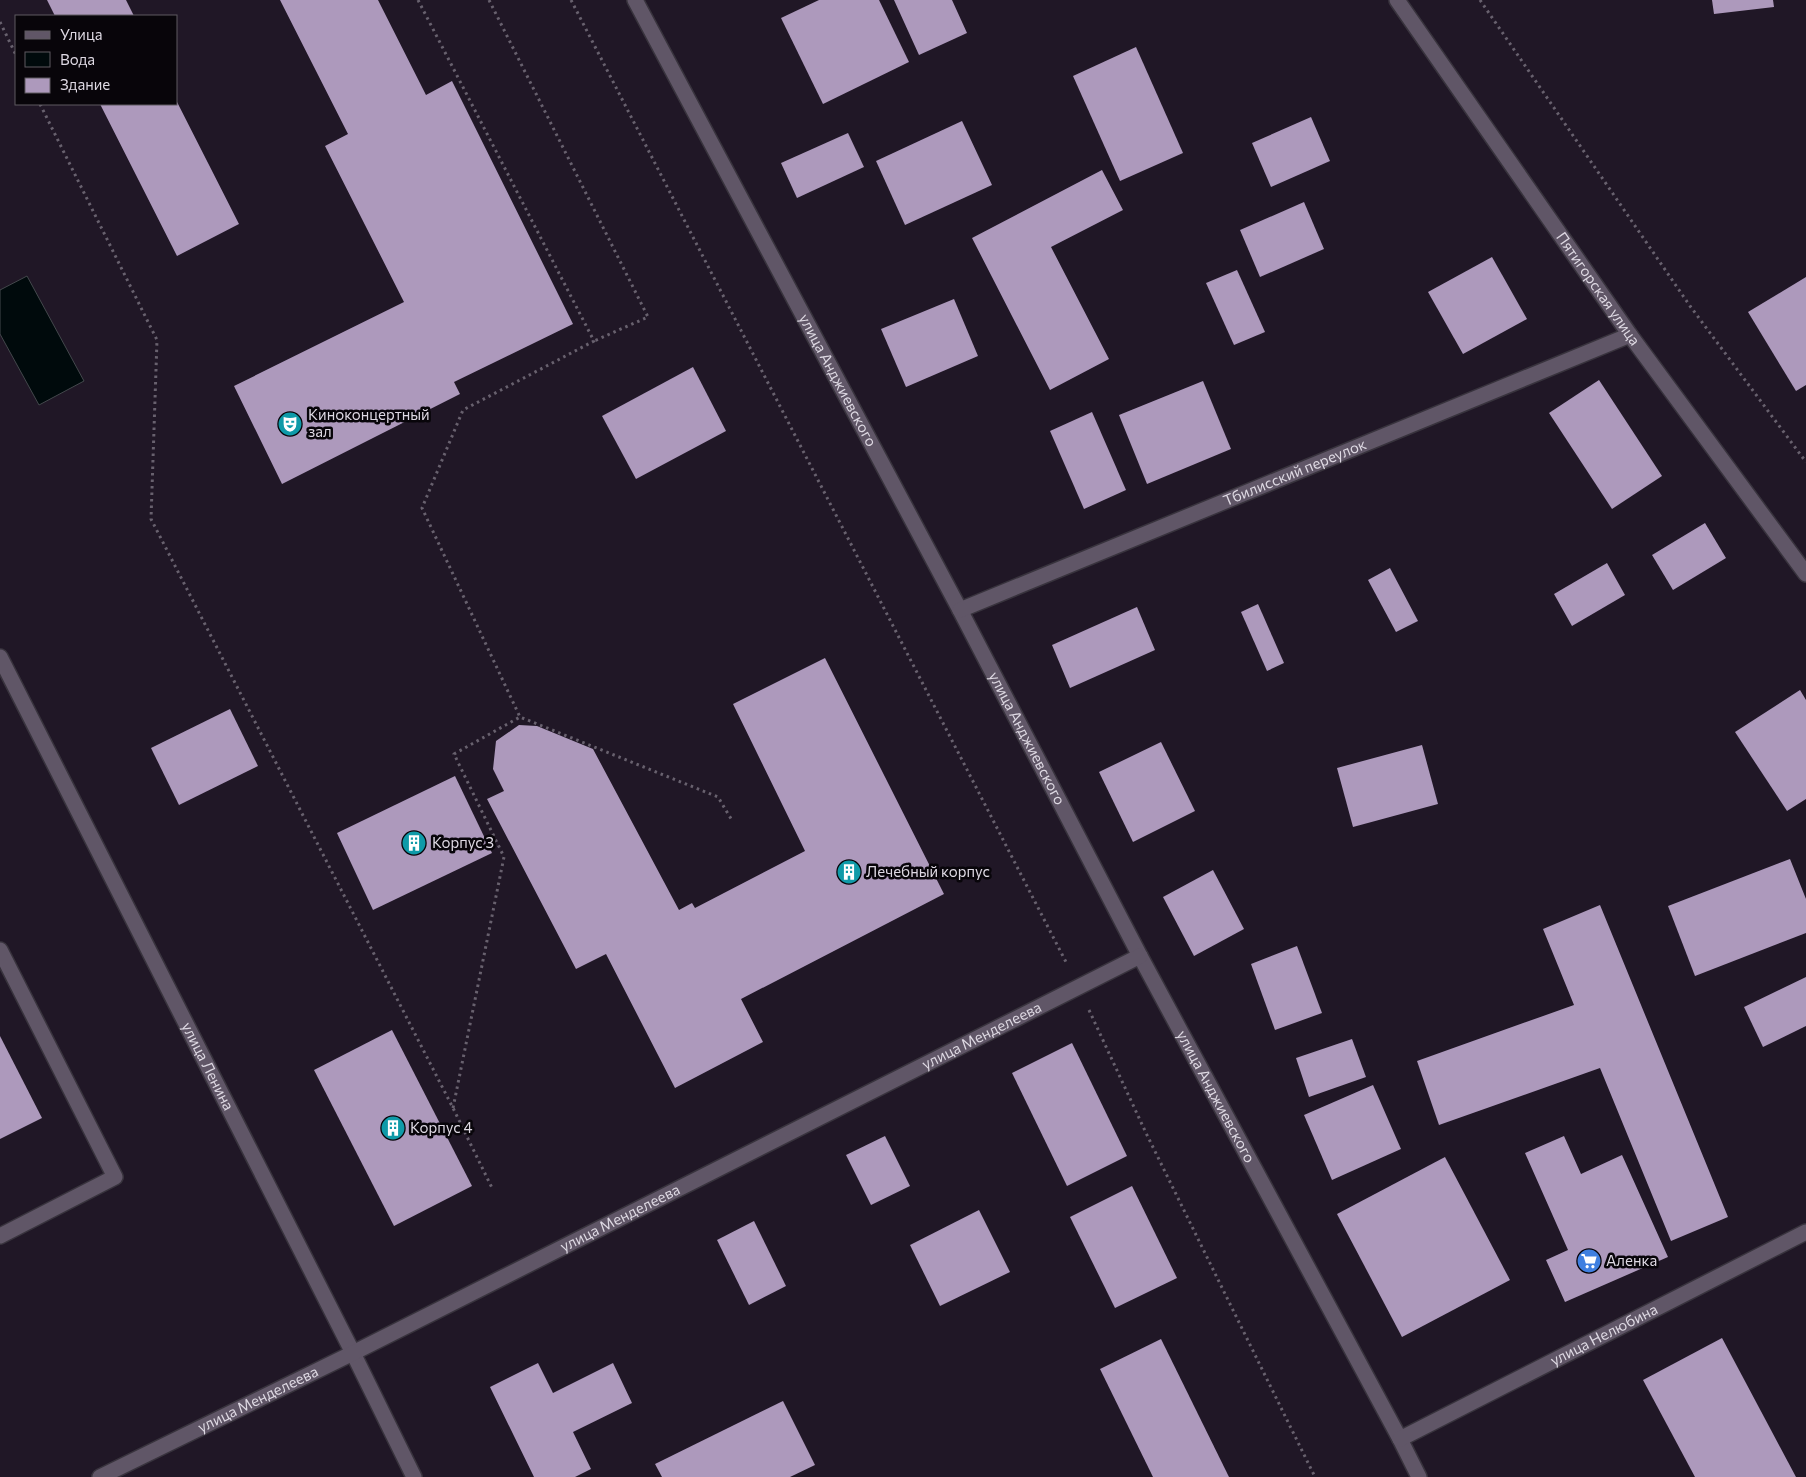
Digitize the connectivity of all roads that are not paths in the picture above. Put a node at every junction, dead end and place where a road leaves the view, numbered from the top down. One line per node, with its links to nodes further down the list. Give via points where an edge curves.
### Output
1 (636, 0): 5 (street, улица Анджиевского)
2 (1397, 0): 3 (street, Пятигорская улица)
3 (1630, 335): 4 (street, Пятигорская улица); 5 (street, Тбилисский переулок)
4 (1806, 574)
5 (960, 610): 8 (street, улица Анджиевского)
6 (0, 657): 11 (street, улица Ленина)
7 (0, 950): 10 (street, via 115,1177)
8 (1140, 956): 11 (street, улица Менделеева); 12 (street, улица Анджиевского)
9 (1806, 1232): 12 (street, улица Нелюбина)
10 (0, 1236)
11 (353, 1353): 13 (street, улица Менделеева); 14 (street, улица Ленина)
12 (1400, 1438): 15 (street, улица Анджиевского)
13 (100, 1477)
14 (414, 1477)
15 (1419, 1477)

